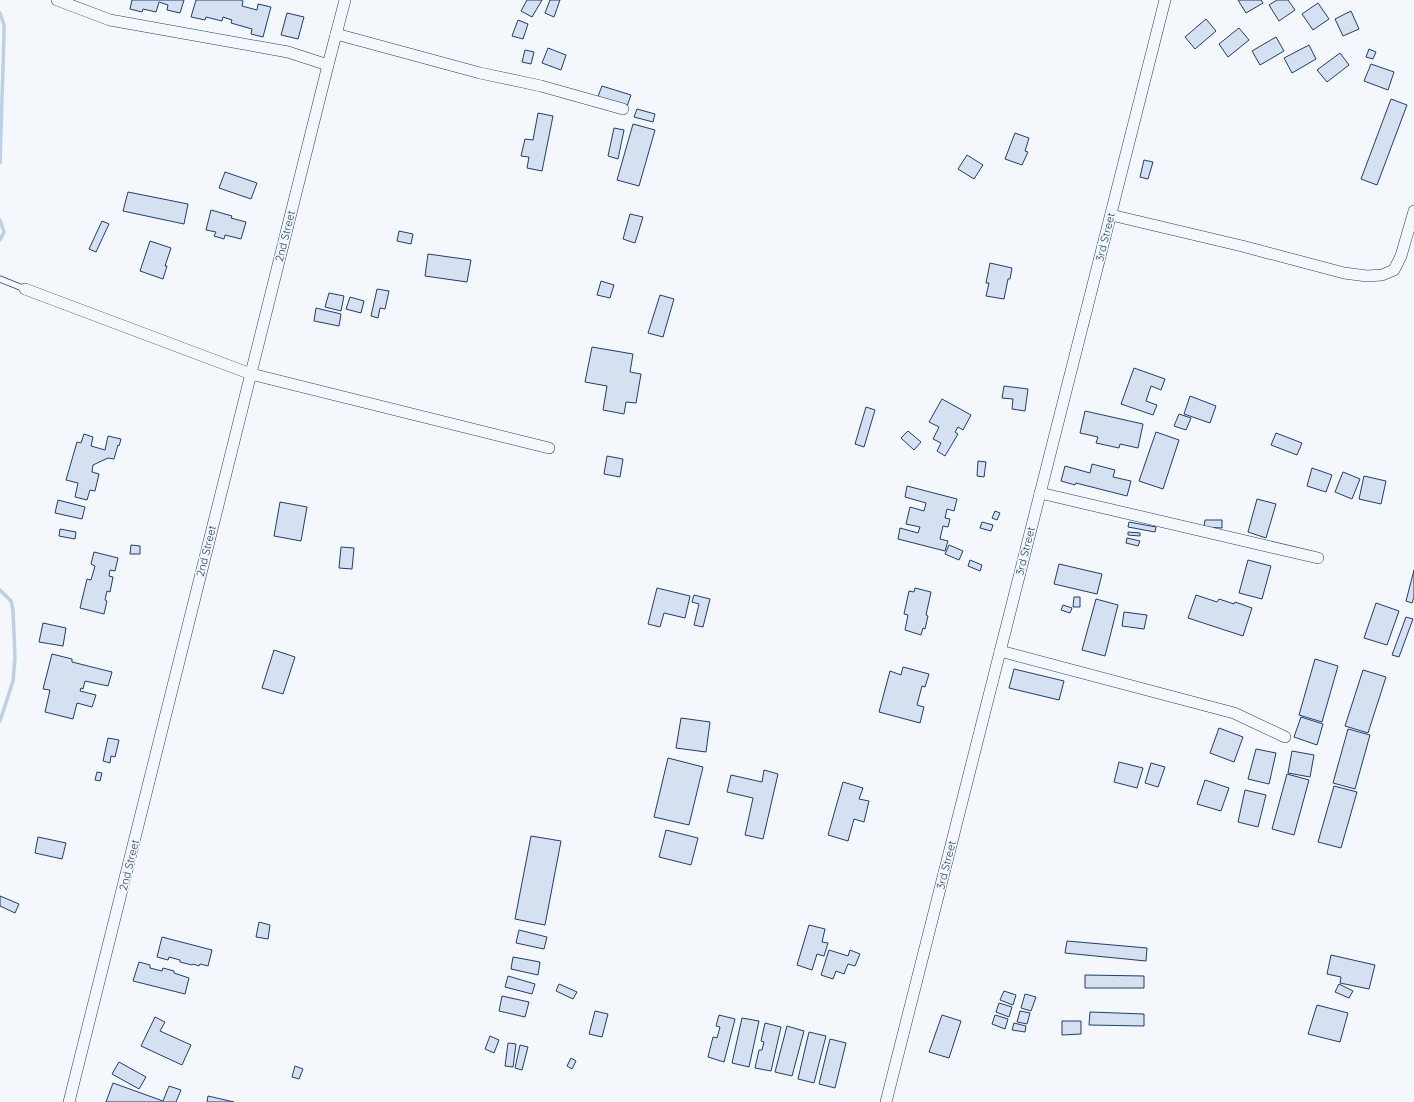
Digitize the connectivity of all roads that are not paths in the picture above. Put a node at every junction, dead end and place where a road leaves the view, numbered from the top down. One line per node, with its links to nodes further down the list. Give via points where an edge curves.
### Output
1 (57, 0): 5 (street, via 110,20 288,52)
2 (345, 0): 4 (street, 2nd Street)
3 (1165, 0): 8 (street, 3rd Street)
4 (336, 34): 5 (street, 2nd Street); 6 (street, via 480,73 541,86)
5 (328, 65): 11 (street, 2nd Street)
6 (623, 110)
7 (1414, 211): 8 (street, via 1401,256 1394,270 1382,275 1367,276 1344,273)
8 (1111, 215): 13 (street, 3rd Street)
9 (0, 279): 10 (lane)
10 (25, 289): 11 (street)
11 (251, 374): 12 (street); 17 (street, 2nd Street)
12 (549, 448)
13 (1040, 493): 14 (street); 15 (street, 3rd Street)
14 (1318, 558)
15 (1000, 651): 16 (street, via 1234,713); 18 (street, 3rd Street)
16 (1285, 737)
17 (70, 1102)
18 (886, 1102)

